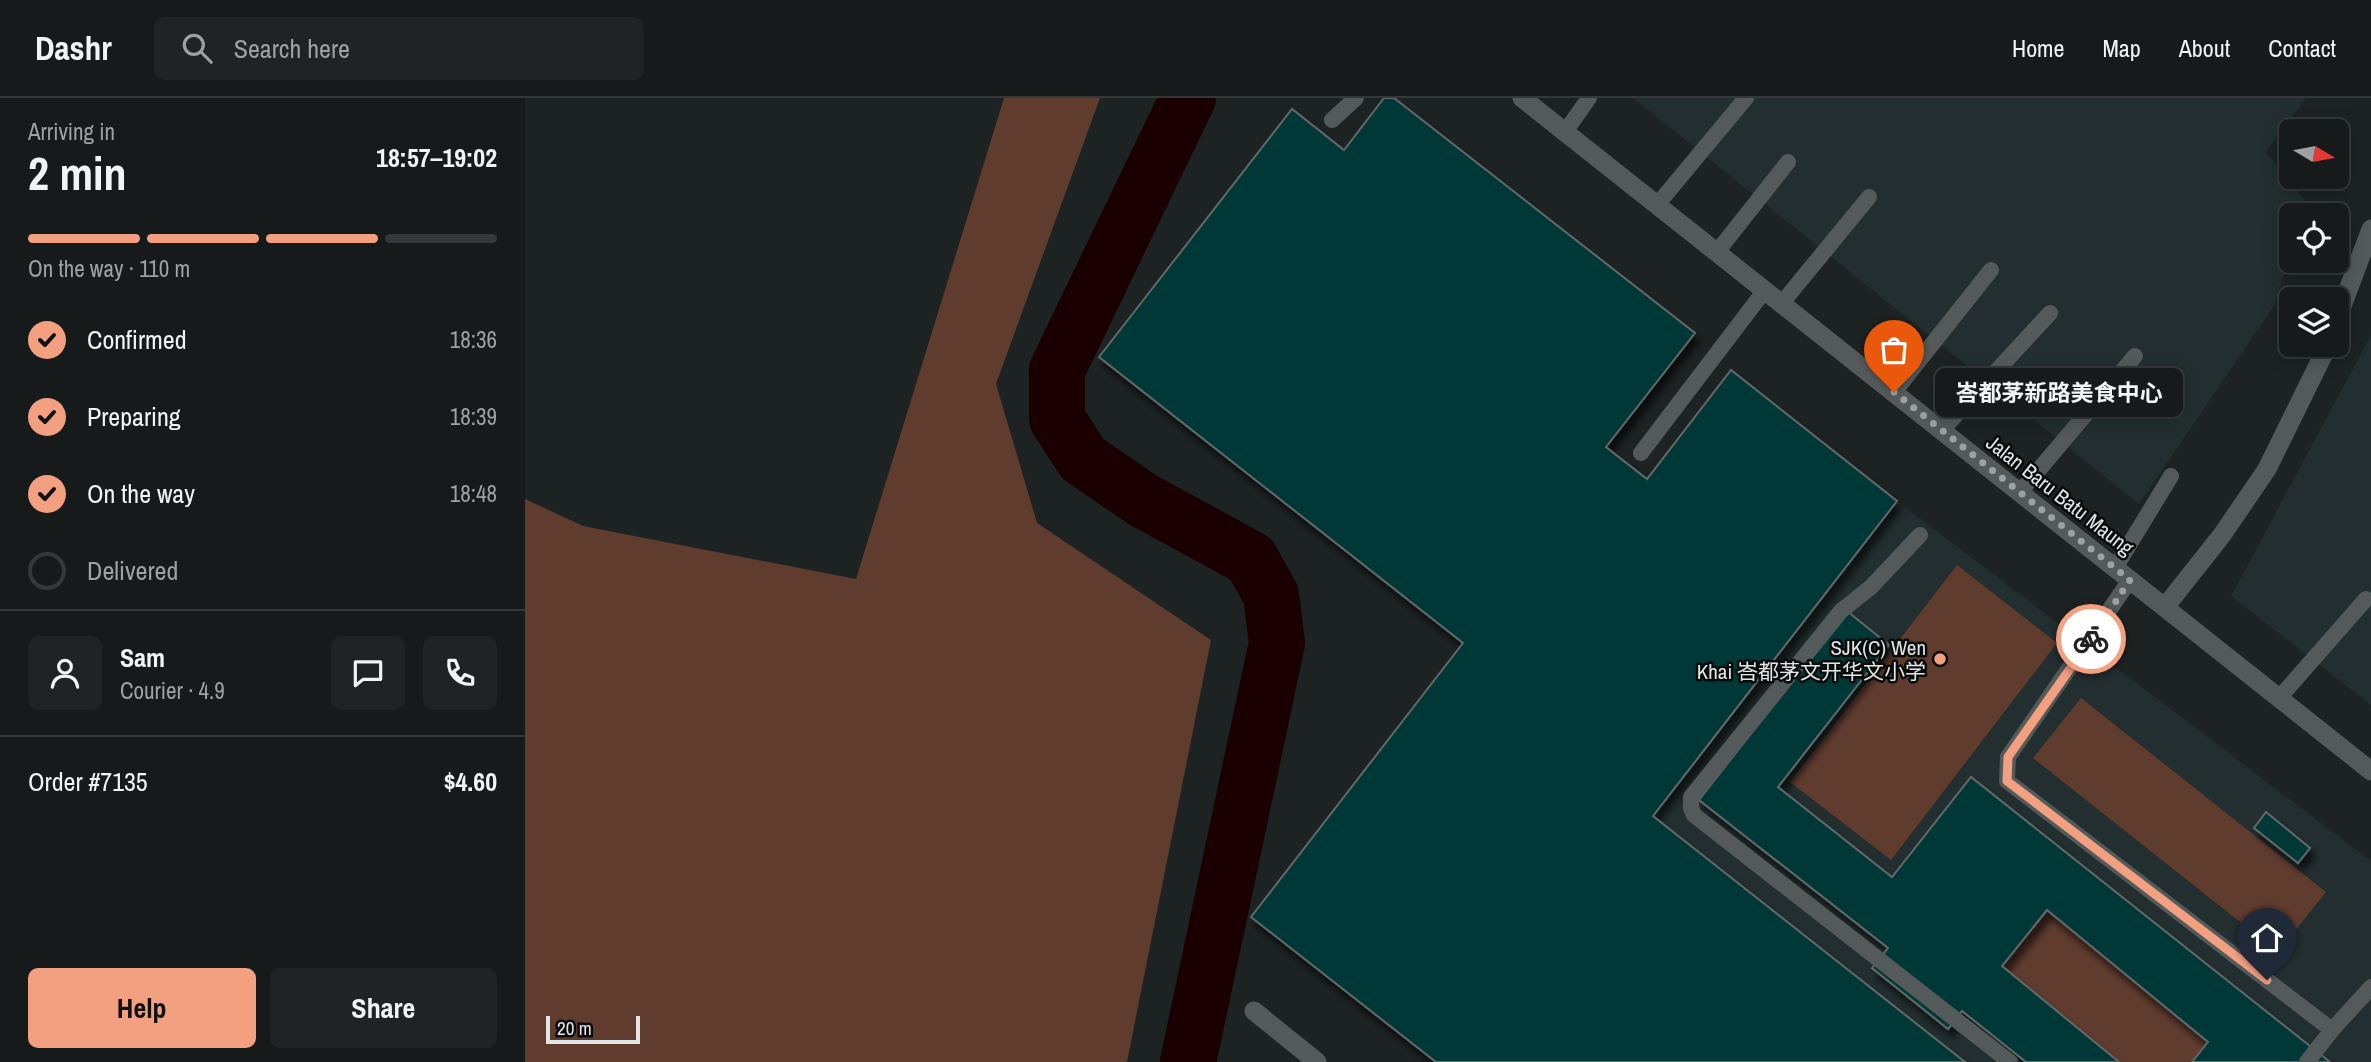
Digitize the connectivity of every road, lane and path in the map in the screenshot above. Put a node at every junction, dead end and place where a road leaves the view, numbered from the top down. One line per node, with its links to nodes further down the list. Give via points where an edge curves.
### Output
1 (1356, 98): 5 (lane)
2 (1522, 98): 6 (street, Jalan Baru Batu Maung)
3 (1589, 98): 6 (lane)
4 (1746, 98): 9 (lane)
5 (1332, 120)
6 (1565, 132): 9 (street, Jalan Baru Batu Maung)
7 (1788, 162): 11 (lane)
8 (1869, 197): 15 (lane)
9 (1657, 205): 11 (street, Jalan Baru Batu Maung)
10 (2371, 229): 13 (street)
11 (1717, 252): 14 (street, Jalan Baru Batu Maung)
12 (1991, 270): 19 (lane)
13 (2349, 287)
14 (1765, 290): 15 (street, Jalan Baru Batu Maung); 21 (lane)
15 (1782, 303): 19 (street, Jalan Baru Batu Maung)
16 (2050, 313): 20 (lane)
17 (2135, 356): 23 (lane)
18 (2322, 357): 27 (street, via 2267,469)
19 (1894, 392): 20 (street, Jalan Baru Batu Maung)
20 (1941, 430): 23 (street, Jalan Baru Batu Maung)
21 (1641, 453)
22 (2171, 475): 25 (lane)
23 (2020, 492): 25 (street, Jalan Baru Batu Maung)
24 (1920, 535): 34 (lane, via 1871,587 1841,611 1691,797 1691,808 1694,815)
25 (2123, 574): 27 (street, Jalan Baru Batu Maung); 32 (lane, via 2008,757 2007,781)
26 (2366, 599): 28 (lane)
27 (2165, 607): 28 (street, Jalan Baru Batu Maung)
28 (2279, 698): 29 (street, Jalan Baru Batu Maung)
29 (2371, 771)
30 (2371, 988): 32 (lane)
31 (1254, 1011): 33 (street)
32 (2332, 1030): 35 (lane)
33 (1317, 1062)
34 (2010, 1062)
35 (2307, 1062)

